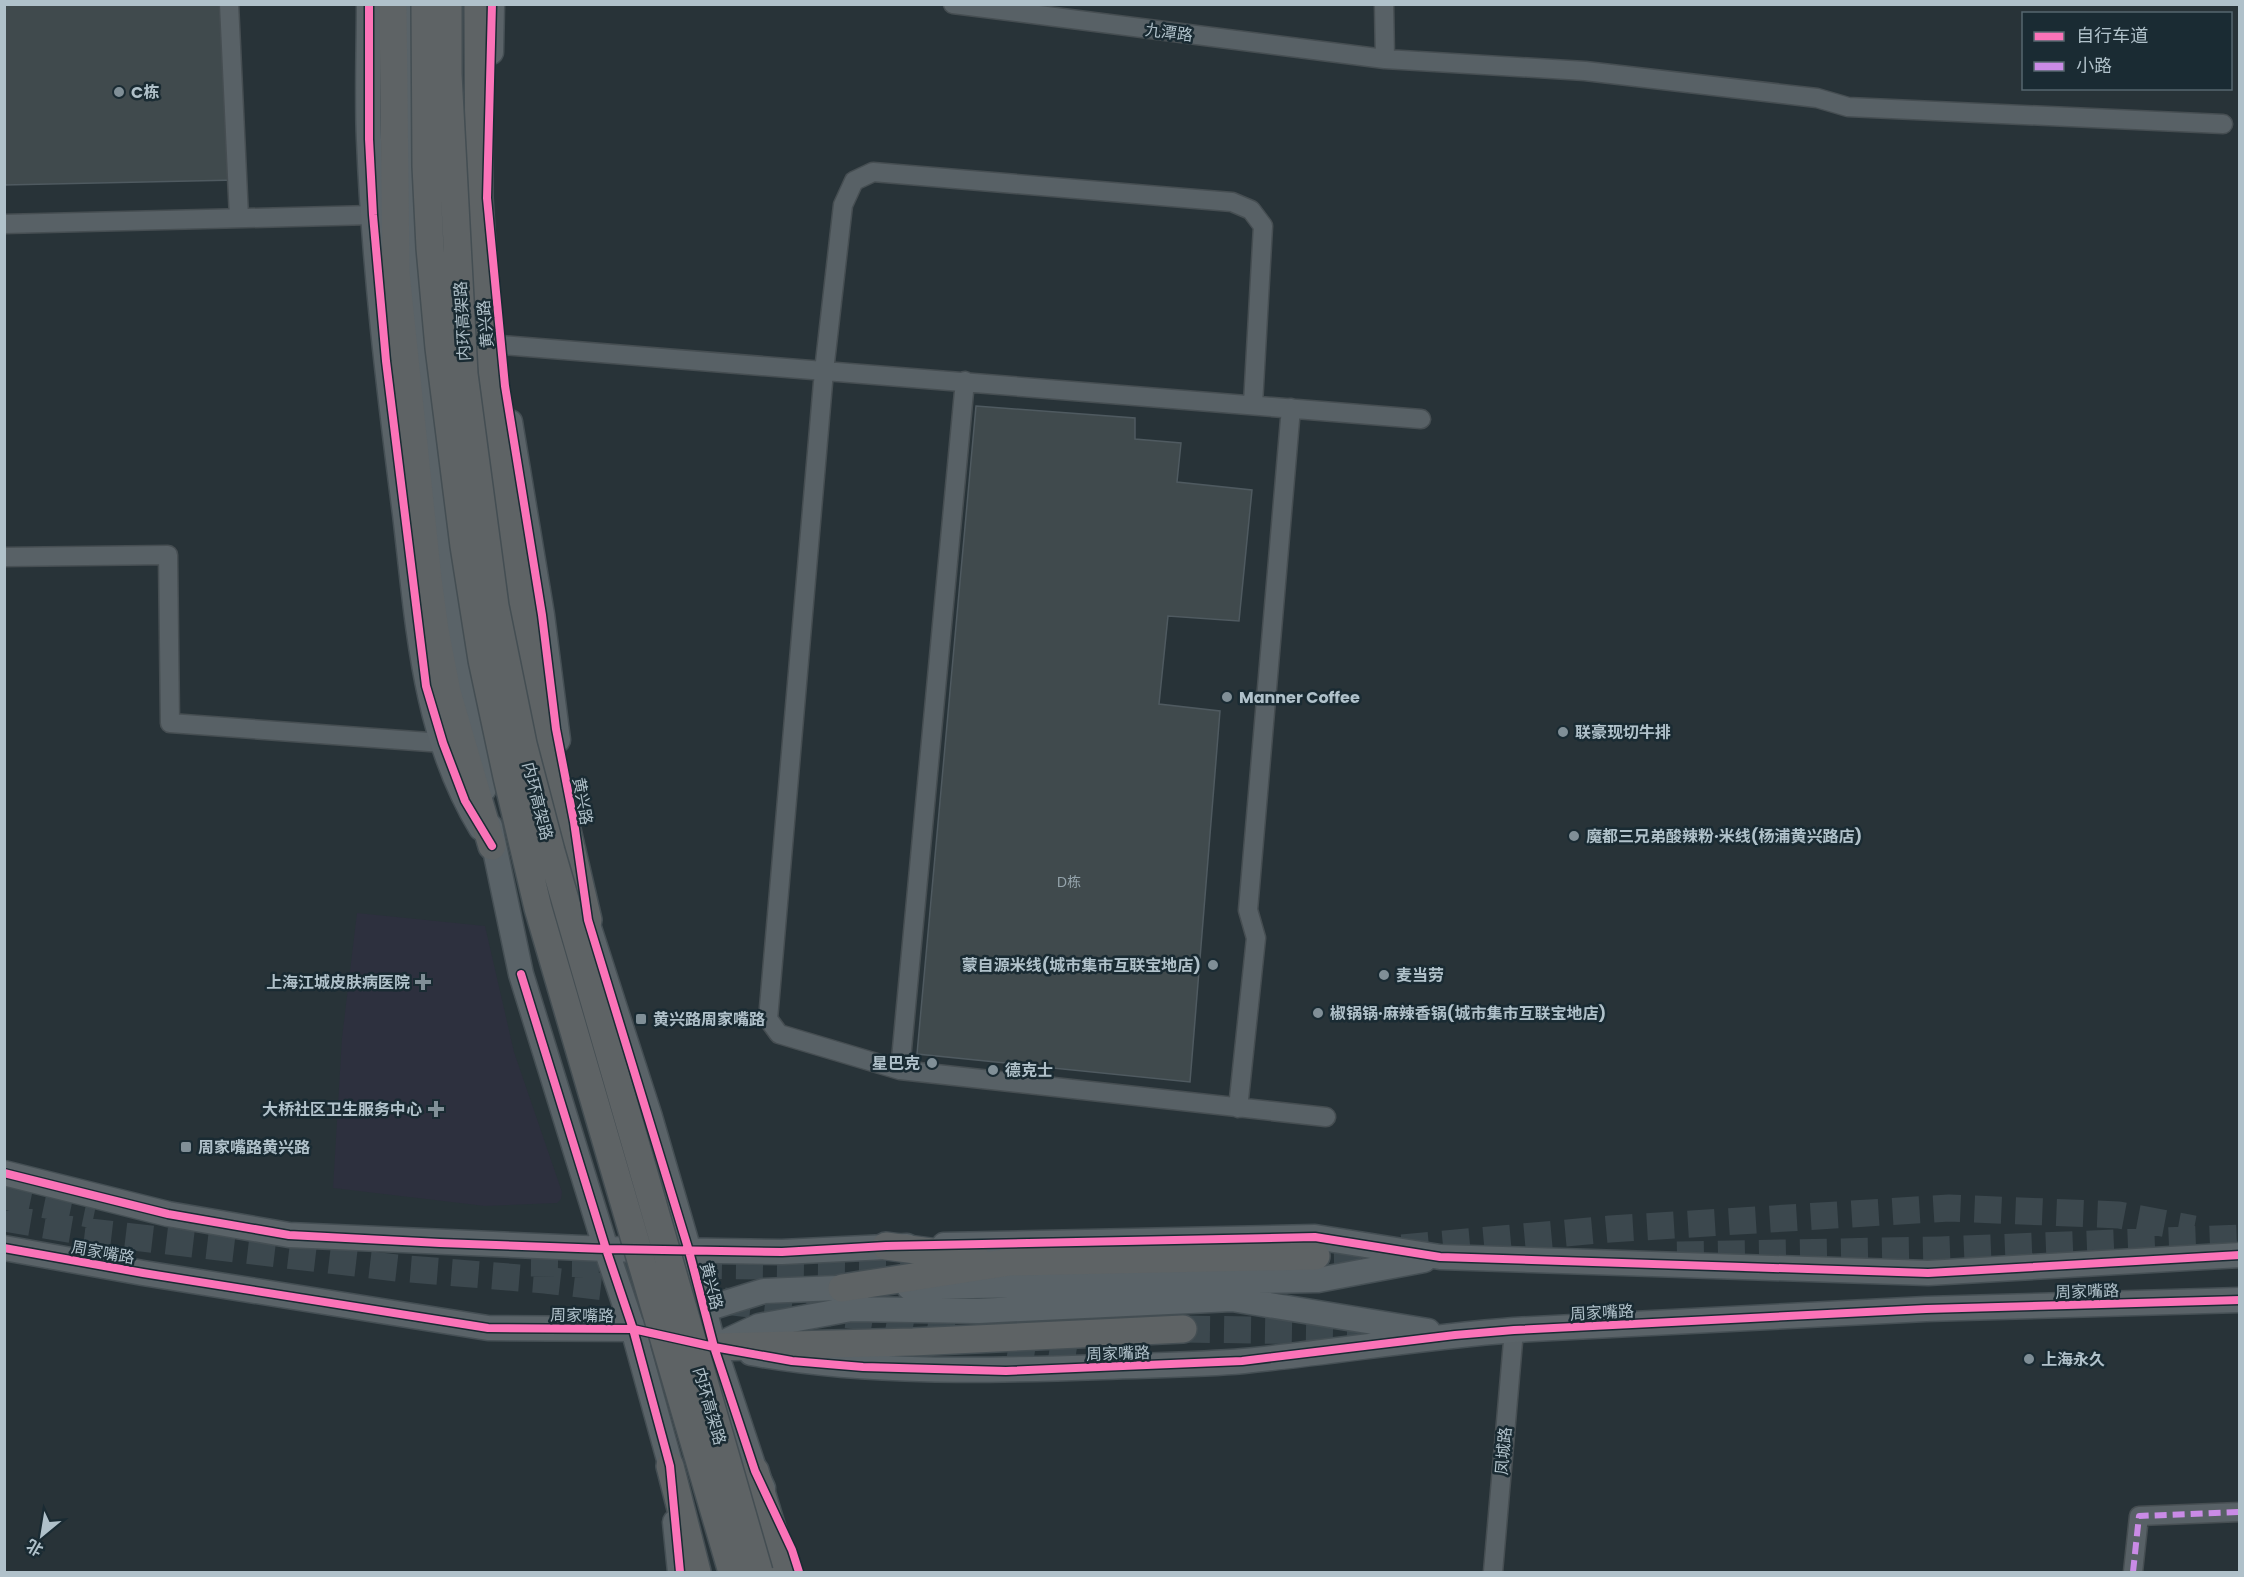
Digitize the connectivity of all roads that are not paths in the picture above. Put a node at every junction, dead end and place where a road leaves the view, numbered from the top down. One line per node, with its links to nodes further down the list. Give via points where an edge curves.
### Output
1 (229, 4): 15 (street)
2 (369, 4): 14 (main road)
3 (393, 4): 25 (highway, via 396,273 424,544 447,692)
4 (409, 4): 25 (main road, via 413,251 425,392 442,561 478,743)
5 (425, 4): 53 (highway, 内环高架路, bridge, via 426,165 433,282 464,546 482,660 538,908)
6 (448, 4): 54 (highway, 内环高架路, bridge, via 448,74 464,375 498,618 523,744 551,851)
7 (456, 4): 26 (main road, 黄兴路, via 456,76 474,392 509,624 561,848)
8 (478, 4): 17 (highway, via 479,198)
9 (492, 4): 17 (main road, 黄兴路, via 487,198)
10 (953, 4): 12 (street, 九潭路)
11 (1384, 4): 12 (street)
12 (1385, 59): 13 (street, 九潭路, via 1585,71 1817,98 1848,107)
13 (2223, 124)
14 (373, 215): 15 (street); 24 (main road, via 386,361 426,686)
15 (239, 218): 16 (street)
16 (4, 224)
17 (494, 337): 18 (street); 26 (highway, via 518,589 544,731)
18 (824, 370): 19 (street); 20 (street, via 843,205 854,182 873,172 1232,202 1251,210 1263,226); 27 (street, via 768,1019 778,1034)
19 (965, 381): 20 (street); 27 (street)
20 (1253, 404): 21 (street)
21 (1291, 408): 22 (street); 28 (street, via 1248,910 1256,938)
22 (1422, 419)
23 (4, 557): 24 (street, via 168,555 170,723)
24 (443, 744): 25 (main road, via 465,801)
25 (492, 846): 33 (main road, via 521,974)
26 (588, 920): 34 (main road, 黄兴路)
27 (900, 1070): 28 (street)
28 (1238, 1108): 29 (street)
29 (1326, 1117)
30 (4, 1173): 33 (main road, 周家嘴路, via 168,1214 289,1236)
31 (886, 1246): 34 (main road, 周家嘴路, via 782,1252); 37 (main road, 周家嘴路, via 1315,1237); 38 (highway)
32 (4, 1248): 42 (main road, 周家嘴路, via 488,1328)
33 (606, 1250): 34 (main road, 周家嘴路); 42 (main road)
34 (689, 1251): 41 (main road, 黄兴路)
35 (2240, 1255): 37 (main road, 周家嘴路, via 1928,1273)
36 (1316, 1256): 38 (highway)
37 (1440, 1257): 39 (main road, via 1318,1280)
38 (1010, 1262): 39 (highway)
39 (842, 1288): 41 (main road, via 764,1291)
40 (2240, 1300): 44 (main road, 周家嘴路, via 1926,1309)
41 (704, 1310): 42 (main road); 46 (main road, 黄兴路)
42 (633, 1329): 46 (main road, 周家嘴路); 47 (main road)
43 (1183, 1329): 46 (highway)
44 (1514, 1330): 45 (main road, 周家嘴路); 58 (street, 凤城路)
45 (1455, 1335): 46 (main road, 周家嘴路, via 1242,1361 1006,1371 863,1367); 46 (main road, via 1232,1299 978,1311 850,1309 759,1326)
46 (714, 1347): 48 (main road, 黄兴路)
47 (670, 1466): 50 (main road); 51 (highway); 52 (main road)
48 (755, 1471): 55 (main road, 黄兴路); 56 (highway); 57 (main road, 黄兴路)
49 (2240, 1512): 59 (street, via 2139,1516)
50 (680, 1572)
51 (698, 1572)
52 (704, 1572)
53 (732, 1572)
54 (759, 1572)
55 (770, 1572)
56 (785, 1572)
57 (799, 1572)
58 (1492, 1572)
59 (2133, 1572)

